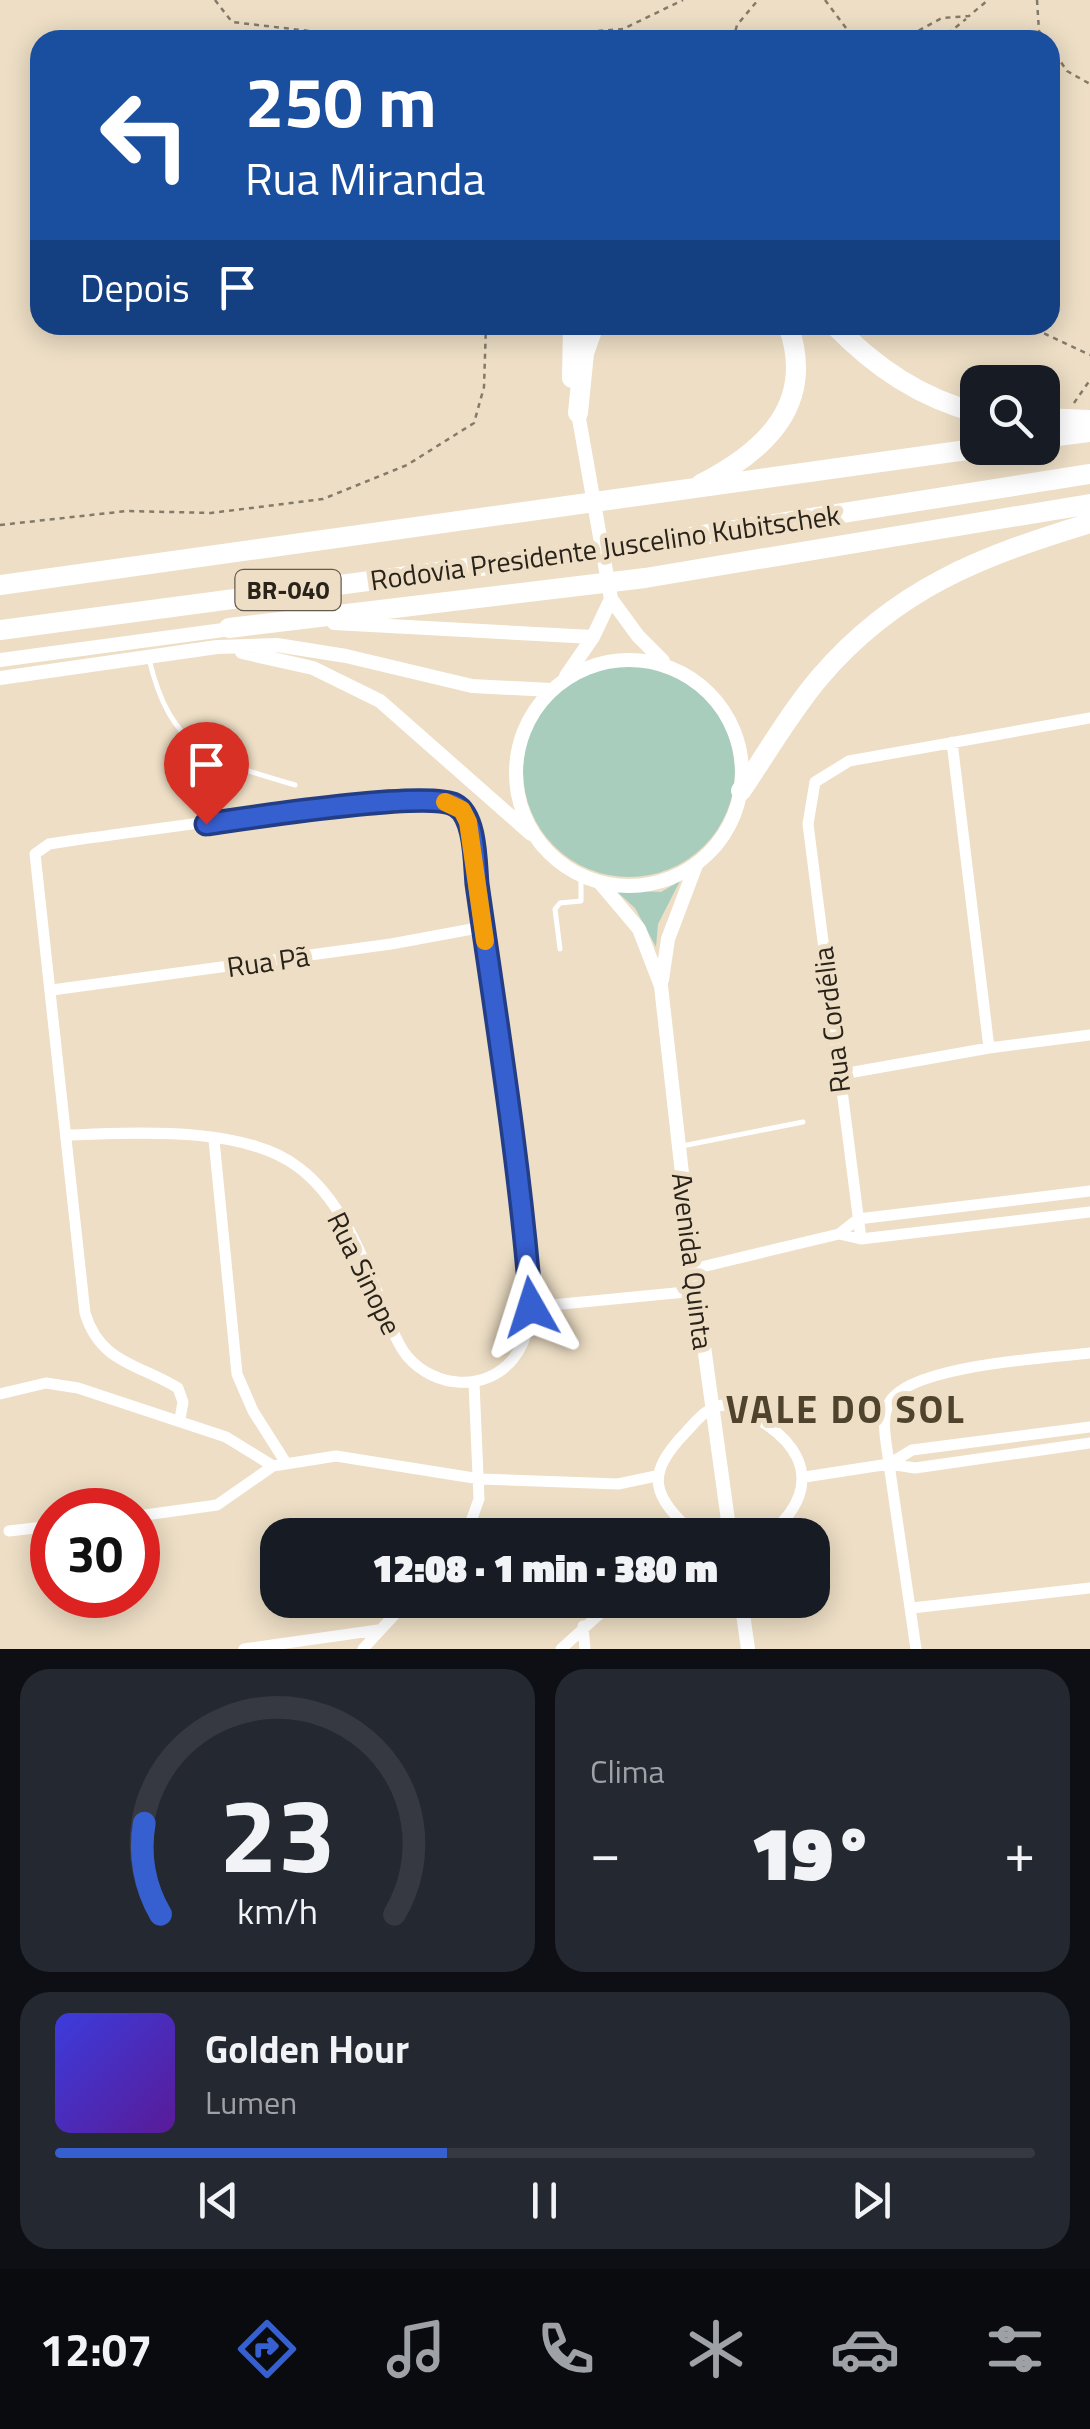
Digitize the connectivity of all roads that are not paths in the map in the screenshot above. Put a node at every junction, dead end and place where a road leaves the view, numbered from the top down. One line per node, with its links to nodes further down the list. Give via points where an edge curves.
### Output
1 (573, 335): 6 (highway)
2 (590, 335): 6 (highway)
3 (791, 335): 13 (highway, via 797,376 786,411 757,448)
4 (844, 335): 5 (highway, via 910,386)
5 (960, 406)
6 (578, 413): 17 (street)
7 (1060, 418): 8 (highway)
8 (1090, 420)
9 (1090, 432): 10 (highway)
10 (1060, 436)
11 (960, 451): 13 (highway, Rodovia Presidente Juscelino Kubitschek / BR-040)
12 (1090, 474): 19 (highway, Rodovia Presidente Juscelino Kubitschek / BR-040, via 640,545)
13 (690, 490): 16 (highway, Rodovia Presidente Juscelino Kubitschek / BR-040)
14 (1090, 504): 18 (highway, via 645,578)
15 (1090, 523): 30 (highway, via 958,568 864,630 817,680)
16 (0, 584)
17 (611, 600): 20 (street); 24 (street)
18 (229, 628): 20 (street, via 350,624); 23 (street)
19 (0, 630)
20 (593, 637): 26 (street)
21 (217, 647): 22 (street); 26 (street, via 308,648 472,686); 31 (street, via 312,668 380,702)
22 (148, 656): 25 (street); 29 (lane, via 159,702 176,726 222,764)
23 (0, 660)
24 (668, 665): 26 (street, via 618,659); 30 (street, via 707,691 734,729)
25 (0, 678)
26 (556, 686): 31 (street, via 531,715 517,761 521,809)
27 (1090, 718): 28 (street)
28 (952, 742): 40 (street); 41 (street, Rua Cordélia, via 848,761 816,782 809,800)
29 (296, 785)
30 (741, 790): 32 (street, via 733,819)
31 (536, 838): 33 (street)
32 (696, 865): 34 (street, via 650,884); 37 (street, Avenida Quinta, via 668,939)
33 (581, 876): 34 (street); 36 (lane, via 581,901 556,908)
34 (600, 883): 37 (street, Avenida Quinta, via 639,929)
35 (484, 927): 38 (street, Rua Pã); 38 (street, via 470,831 454,804 418,800 75,840 36,854); 53 (street)
36 (560, 949)
37 (661, 986): 45 (street, Avenida Quinta)
38 (52, 990): 43 (street)
39 (1090, 1036): 40 (street)
40 (989, 1048): 41 (street)
41 (837, 1075): 48 (street, Rua Cordélia)
42 (803, 1122): 45 (lane)
43 (68, 1135): 44 (street, Rua Sinope, via 157,1133); 58 (street, via 90,1328 111,1356 178,1388 184,1402)
44 (214, 1140): 55 (street, Rua Sinope, via 284,1158 310,1178 354,1239 406,1355 436,1378); 61 (street, via 237,1374)
45 (679, 1147): 51 (street, Avenida Quinta)
46 (1090, 1191): 48 (street)
47 (1090, 1212): 50 (street)
48 (858, 1219): 49 (street); 50 (street, Rua Cordélia)
49 (839, 1234): 50 (street); 51 (street)
50 (860, 1239)
51 (693, 1269): 52 (street, Avenida Quinta)
52 (696, 1291): 53 (street); 57 (street, Avenida Quinta)
53 (531, 1307): 55 (street, via 521,1350)
54 (1090, 1354): 62 (street, via 964,1368 905,1388 884,1415)
55 (474, 1383): 65 (street)
56 (0, 1394): 58 (street, via 46,1384 78,1388)
57 (713, 1407): 63 (street, via 674,1444); 64 (street, via 738,1409 773,1430 801,1462); 69 (street, Avenida Quinta)
58 (180, 1419): 61 (street)
59 (1090, 1427): 62 (street, via 912,1450)
60 (1090, 1443): 62 (street, via 914,1468)
61 (279, 1464): 65 (street, via 336,1456); 66 (street, via 217,1505)
62 (889, 1464): 64 (street); 74 (street)
63 (656, 1476): 65 (street, via 618,1484); 68 (street, via 659,1494)
64 (804, 1476): 70 (street)
65 (480, 1480): 67 (street)
66 (160, 1513)
67 (474, 1518)
68 (679, 1518)
69 (728, 1518)
70 (784, 1518)
71 (30, 1529): 72 (street)
72 (9, 1532)
73 (1090, 1588): 74 (street)
74 (912, 1608): 85 (street)
75 (390, 1618): 79 (street)
76 (592, 1618): 78 (street)
77 (743, 1618): 84 (street)
78 (582, 1626): 82 (street); 83 (street)
79 (378, 1630): 80 (street); 81 (street)
80 (244, 1649)
81 (363, 1649)
82 (561, 1649)
83 (585, 1649)
84 (748, 1649)
85 (916, 1649)

